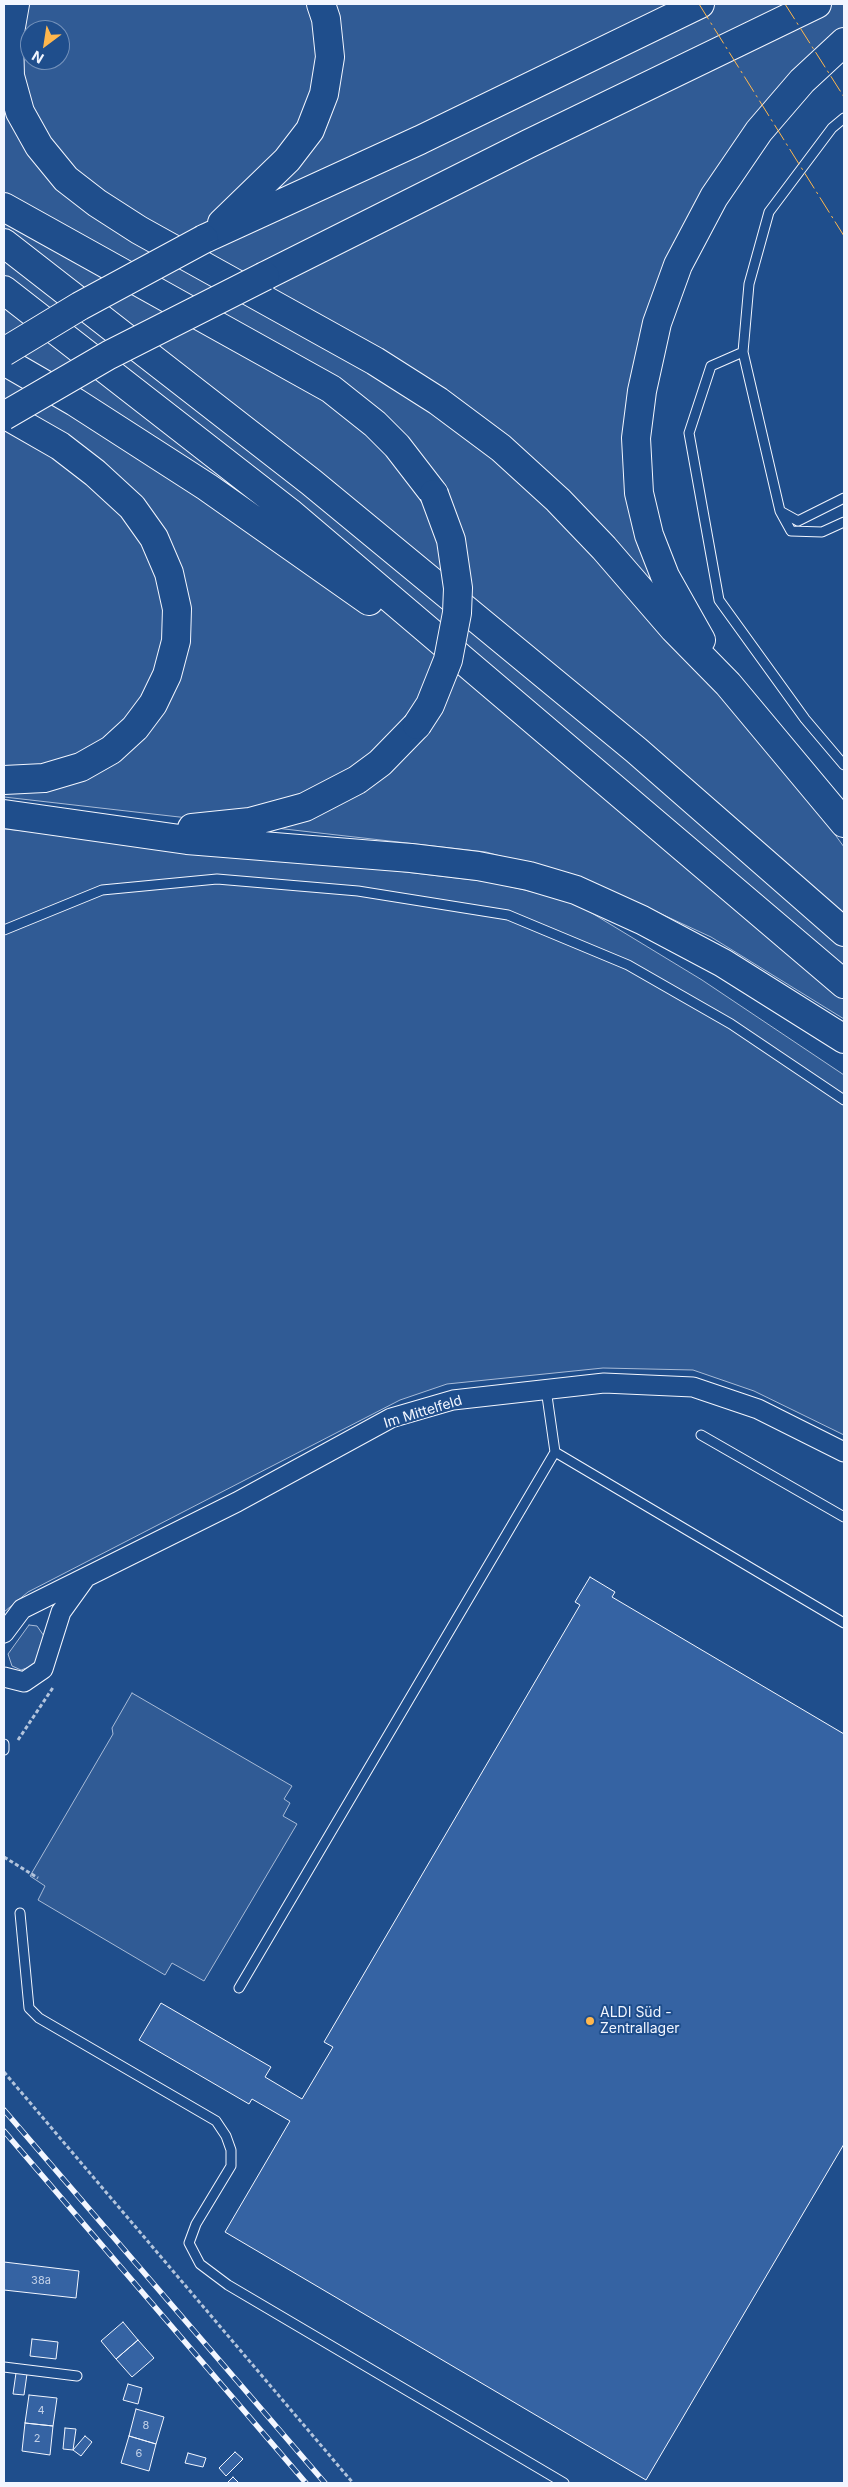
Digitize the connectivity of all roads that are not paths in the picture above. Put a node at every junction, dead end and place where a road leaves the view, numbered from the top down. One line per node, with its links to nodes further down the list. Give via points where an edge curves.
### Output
1 (16, 4): 18 (highway, via 8,38 10,76 20,112 38,146 66,179 139,230 375,361 438,401 501,448 558,500)
2 (321, 4): 8 (highway, via 330,57 324,94 310,130 287,160)
3 (700, 4): 8 (highway, via 420,140)
4 (817, 4): 14 (highway, bridge, via 528,144 109,355)
5 (844, 42): 18 (highway, via 802,81 759,131 714,197 678,265 657,323 642,391 636,438 639,493 649,535 665,576)
6 (844, 118): 12 (lane, via 832,128 769,212 749,284)
7 (4, 207): 24 (highway, bridge, via 331,389 391,440 434,494 453,548 458,588 457,613 448,660 430,704 417,725 380,763 356,780 305,807 250,822)
8 (204, 239): 11 (highway, bridge, via 80,306)
9 (4, 243): 26 (highway, via 311,482 636,750)
10 (4, 290): 19 (highway, via 289,512)
11 (4, 352)
12 (743, 352): 16 (lane); 20 (lane, via 711,366 689,433 719,600 805,719)
13 (4, 361): 19 (highway, via 208,487)
14 (4, 415): 21 (highway, via 60,446 132,507 154,538 169,574 177,609 176,641 167,676 153,704 135,728 111,750 80,767 44,778)
15 (844, 498): 16 (lane, via 798,521)
16 (780, 511): 17 (lane, via 791,531 822,532)
17 (844, 522)
18 (728, 684): 23 (highway)
19 (502, 693): 27 (highway)
20 (844, 765)
21 (4, 780)
22 (4, 814): 24 (highway)
23 (844, 823)
24 (126, 832): 28 (highway, via 196,841 411,858 529,876 576,890 642,920 723,963)
25 (4, 930): 29 (lane, via 102,890 217,879 358,891 508,915 628,965 731,1024)
26 (844, 932)
27 (844, 984)
28 (844, 1039)
29 (844, 1100)
30 (546, 1389): 32 (lane); 33 (street, Im Mittelfeld, via 604,1383 693,1387 758,1409); 35 (street, Im Mittelfeld, via 453,1400 390,1418 237,1502)
31 (701, 1434): 34 (lane)
32 (555, 1452): 36 (lane); 40 (lane)
33 (844, 1452)
34 (844, 1517)
35 (85, 1579): 37 (street, Im Mittelfeld, via 22,1609); 38 (street, Im Mittelfeld, via 61,1612 43,1668 24,1682)
36 (844, 1623)
37 (4, 1633)
38 (4, 1677)
39 (20, 1913): 43 (lane, via 29,2008 38,2018 216,2121 226,2136 231,2150 230,2166 196,2224 189,2243 200,2264 228,2286)
40 (239, 1988)
41 (4, 2367): 42 (lane)
42 (76, 2376)
43 (564, 2483)

